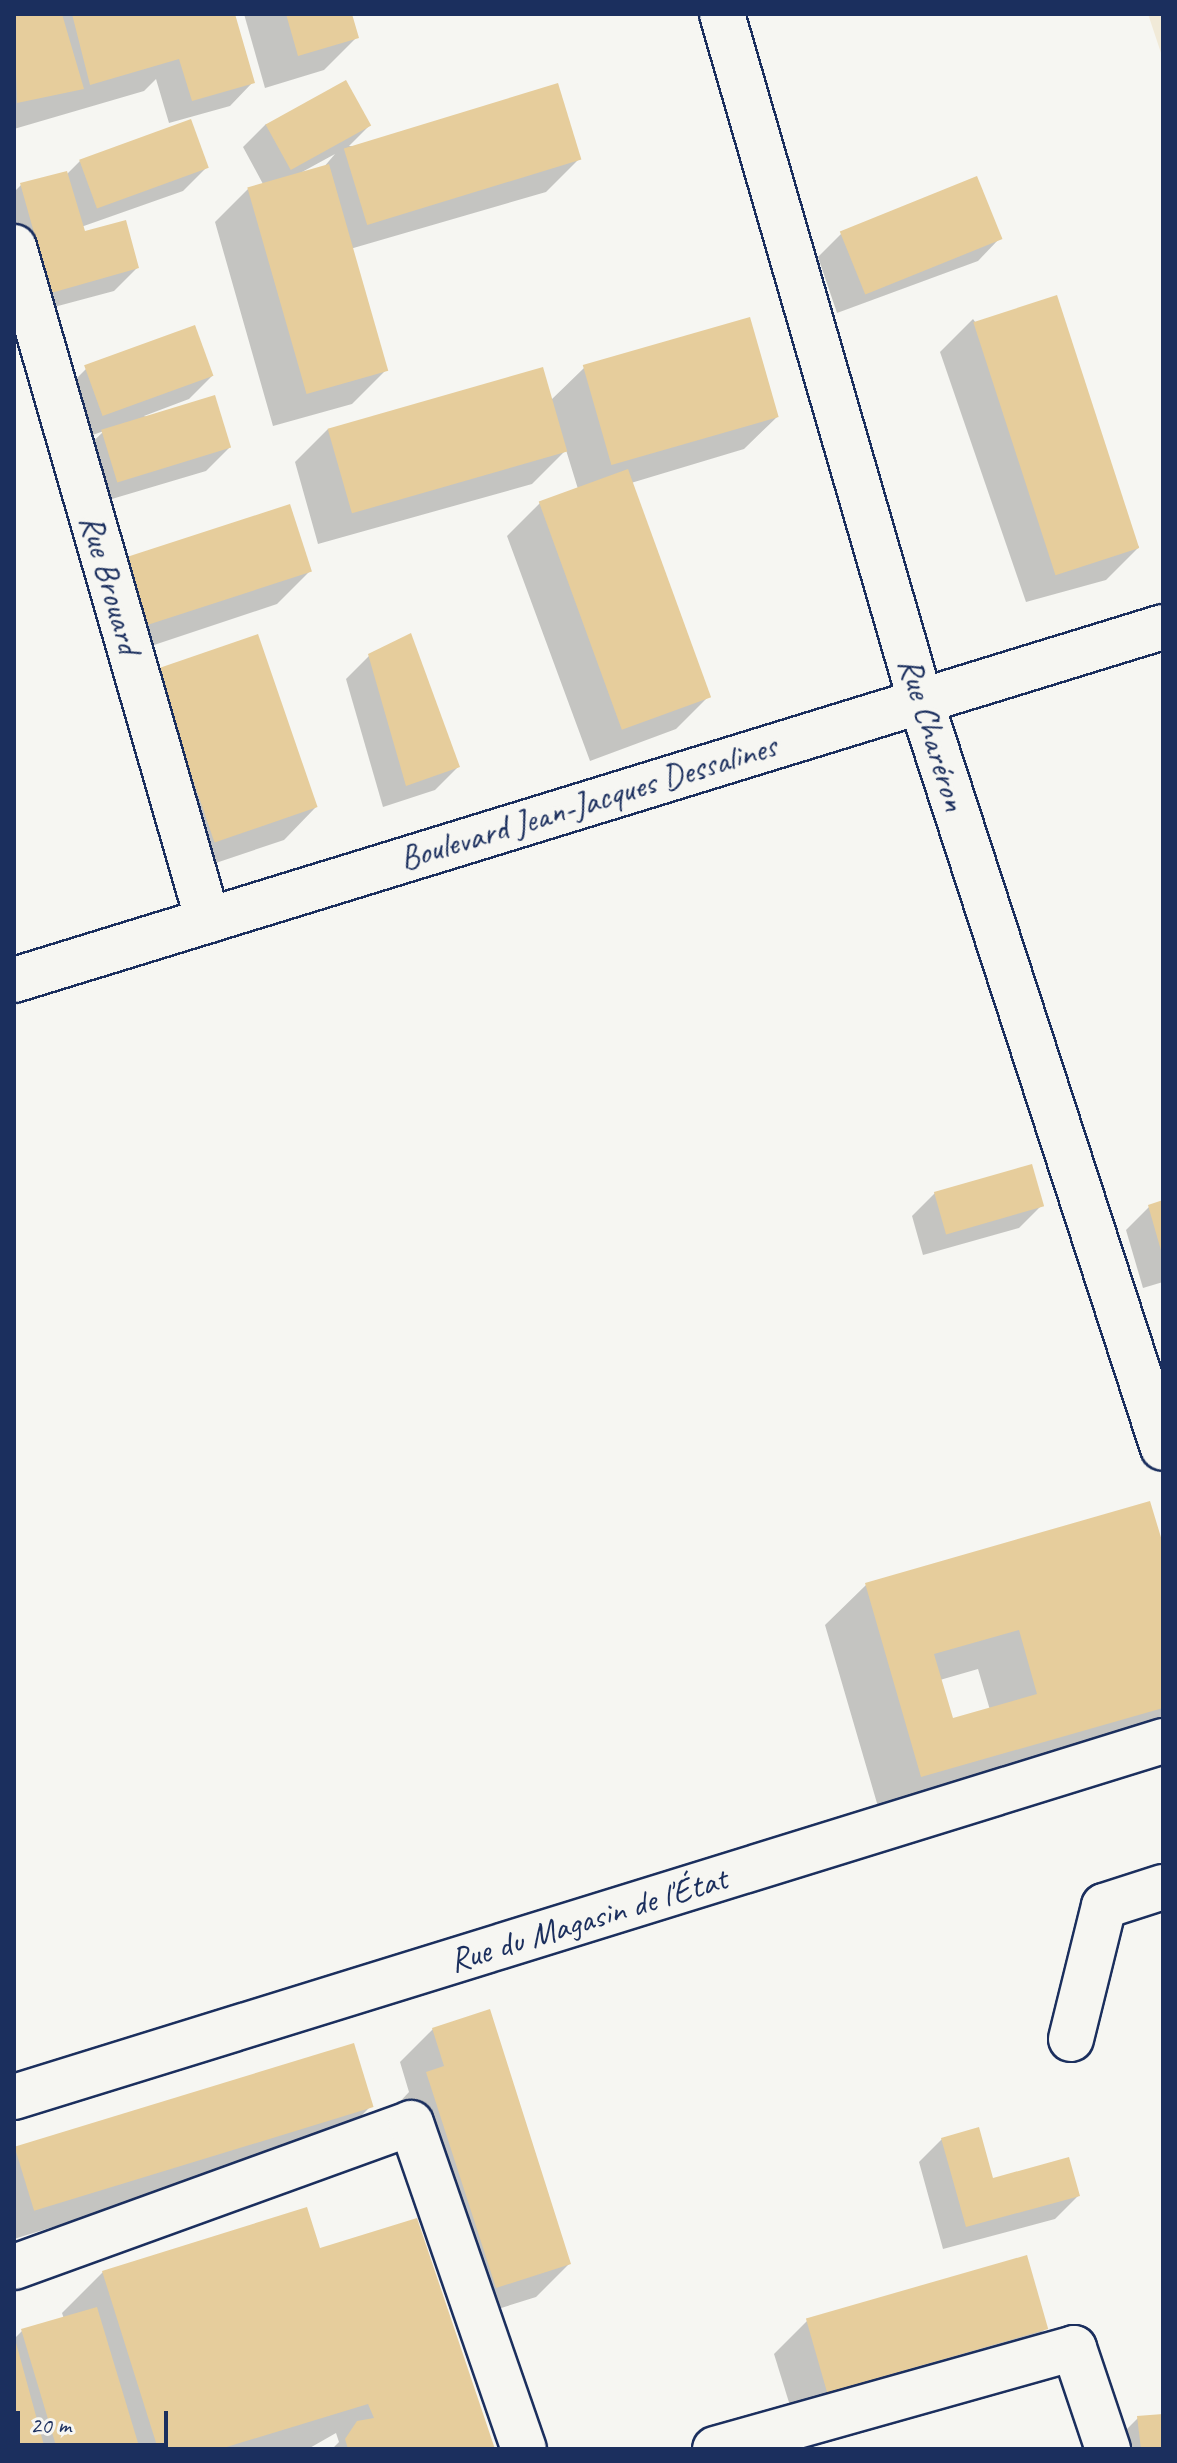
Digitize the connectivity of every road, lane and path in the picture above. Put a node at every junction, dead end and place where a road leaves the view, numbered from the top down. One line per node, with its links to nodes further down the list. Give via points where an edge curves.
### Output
1 (722, 14): 4 (street, Rue Charéron)
2 (14, 247): 5 (street, Rue Brouard)
3 (1163, 627): 4 (street, Boulevard Jean-Jacques Dessalines)
4 (920, 699): 5 (street, Boulevard Jean-Jacques Dessalines); 7 (street, Rue Charéron)
5 (208, 921): 6 (street, Boulevard Jean-Jacques Dessalines)
6 (14, 980)
7 (1163, 1448)
8 (1163, 1741): 11 (street, Rue du Magasin de l'État)
9 (1163, 1887): 10 (street, via 1104,1906)
10 (1071, 2039)
11 (14, 2097)
12 (14, 2267): 14 (street, via 411,2123)
13 (779, 2440): 15 (street); 16 (street, via 1074,2348)
14 (524, 2449)
15 (715, 2449)
16 (1108, 2449)

